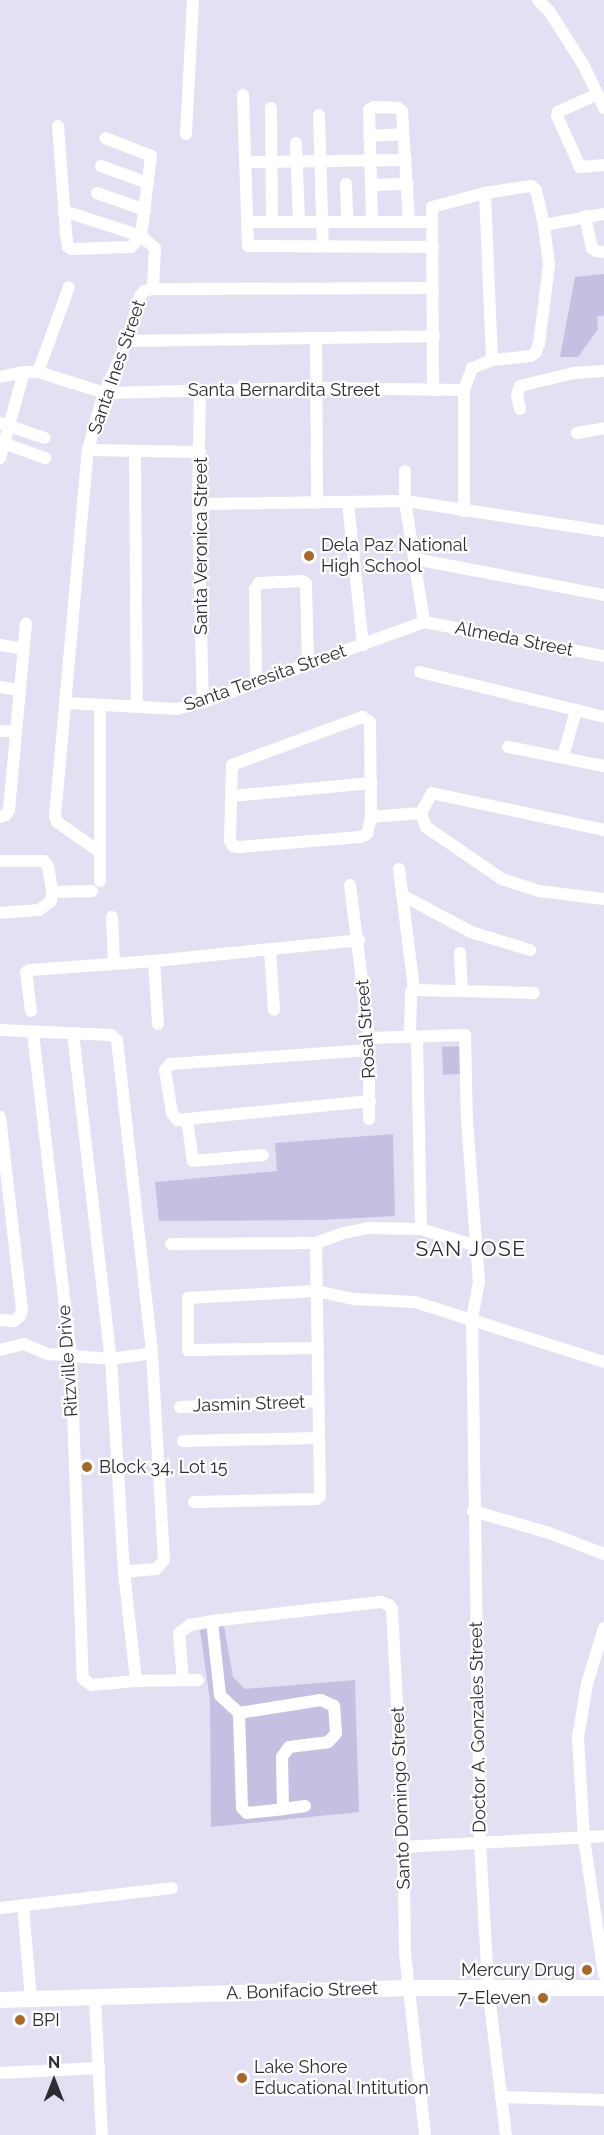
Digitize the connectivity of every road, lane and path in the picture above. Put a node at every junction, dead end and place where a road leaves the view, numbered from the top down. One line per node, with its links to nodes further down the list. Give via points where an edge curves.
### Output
1 (193, 0): 9 (street)
2 (538, 0): 6 (street, via 584,66)
3 (243, 95): 17 (street)
4 (589, 98): 20 (street, via 557,116 580,167)
5 (271, 108): 18 (street)
6 (604, 108)
7 (319, 115): 15 (street)
8 (58, 126): 29 (street)
9 (186, 134)
10 (403, 134): 11 (street); 11 (street, via 401,108 374,106 369,110); 14 (street)
11 (369, 136): 16 (street)
12 (105, 138): 22 (street, via 151,156)
13 (296, 143): 19 (street)
14 (406, 160): 16 (street); 24 (street)
15 (320, 161): 16 (street); 19 (street); 33 (street)
16 (370, 161): 25 (street)
17 (245, 162): 18 (street); 37 (street)
18 (271, 162): 19 (street); 38 (street)
19 (296, 162): 32 (street)
20 (604, 165)
21 (101, 166): 22 (street)
22 (148, 183): 28 (street)
23 (346, 184): 34 (street)
24 (408, 184): 25 (street); 36 (street)
25 (371, 185): 35 (street)
26 (98, 193): 28 (street)
27 (485, 193): 39 (street, via 434,205); 40 (street, via 531,186 536,190); 51 (street)
28 (144, 210): 41 (street)
29 (64, 211): 41 (street); 41 (street, via 68,247 72,249 131,247)
30 (604, 214): 31 (street)
31 (585, 216): 40 (street); 44 (street, via 592,248)
32 (299, 221): 33 (street); 38 (street)
33 (322, 221): 34 (street); 42 (street)
34 (347, 221): 35 (street)
35 (372, 221): 36 (street)
36 (409, 221): 39 (street)
37 (247, 222): 38 (street); 42 (street, via 249,246)
38 (272, 222)
39 (431, 222): 43 (street)
40 (544, 225): 51 (street, via 549,265 536,352 531,356)
41 (141, 236): 47 (street, via 157,253)
42 (323, 246): 43 (street)
43 (433, 247): 46 (street)
44 (604, 252)
45 (69, 287): 54 (street)
46 (433, 288): 47 (street, Santa Ines Street); 48 (street)
47 (153, 289): 50 (street, Santa Ines Street, via 140,296)
48 (434, 336): 49 (street); 58 (street)
49 (316, 340): 50 (street); 56 (street)
50 (127, 341): 60 (street, Santa Ines Street)
51 (492, 360): 59 (street, via 472,368)
52 (604, 371): 61 (street, via 574,373 520,386)
53 (24, 372): 54 (street, Santa Bernardita Street); 55 (street, Santa Bernardita Street); 62 (street)
54 (38, 372): 60 (street, Santa Bernardita Street)
55 (0, 377)
56 (315, 388): 57 (street, Santa Bernardita Street); 58 (street, Santa Bernardita Street); 74 (street)
57 (200, 390): 60 (street, Santa Bernardita Street); 69 (street, Santa Veronica Street)
58 (433, 390): 59 (street, Santa Bernardita Street)
59 (464, 390): 77 (street)
60 (105, 393): 67 (street, Santa Ines Street)
61 (520, 409)
62 (5, 425): 65 (street); 66 (street)
63 (604, 428): 64 (street)
64 (577, 433)
65 (45, 438)
66 (2, 443): 70 (street); 71 (street)
67 (88, 450): 68 (street); 93 (street, Santa Ines Street)
68 (135, 451): 69 (street); 95 (street)
69 (200, 452): 76 (street, Santa Veronica Street)
70 (0, 458)
71 (45, 458)
72 (405, 471): 73 (street)
73 (405, 501): 75 (street); 77 (street); 79 (street)
74 (317, 503): 75 (street); 76 (street)
75 (348, 503): 84 (street)
76 (198, 504): 92 (street, Santa Veronica Street)
77 (464, 511): 78 (street)
78 (604, 531)
79 (415, 560): 80 (street); 81 (street)
80 (604, 595)
81 (424, 622): 84 (street, Santa Teresita Street); 86 (street, Almeda Street)
82 (26, 624): 85 (street)
83 (0, 645): 85 (street)
84 (363, 645): 87 (street, Santa Teresita Street)
85 (24, 649): 91 (street)
86 (604, 656)
87 (308, 664): 89 (street, Santa Teresita Street); 89 (street, via 306,583 259,583 255,589)
88 (420, 672): 96 (street)
89 (256, 682): 92 (street, Santa Teresita Street)
90 (0, 687): 91 (street)
91 (20, 690): 98 (street)
92 (203, 702): 95 (street, Santa Teresita Street, via 177,709)
93 (66, 703): 94 (street, Santa Teresita Street); 110 (street, Santa Ines Street, via 55,817)
94 (100, 705): 95 (street, Santa Teresita Street); 110 (street)
95 (137, 706)
96 (576, 710): 97 (street); 101 (street)
97 (604, 717)
98 (16, 730): 99 (street); 103 (street)
99 (0, 731)
100 (508, 747): 101 (street)
101 (563, 757): 102 (street)
102 (604, 766)
103 (6, 773): 107 (street, via 9,810)
104 (371, 783): 105 (street); 105 (street, via 369,722 362,717 232,765); 108 (street)
105 (232, 796): 108 (street, via 230,841 239,847 360,837 367,834)
106 (421, 813): 108 (street); 109 (street, via 432,793); 116 (street, via 426,828 502,879 539,891)
107 (0, 817)
108 (371, 817)
109 (604, 830)
110 (100, 852): 114 (street, via 96,886)
111 (0, 861): 114 (street, via 44,861)
112 (399, 869): 115 (street)
113 (350, 885): 119 (street, Rosal Street)
114 (52, 891): 117 (street, via 47,907)
115 (402, 895): 121 (street, via 471,932); 125 (street)
116 (604, 899)
117 (0, 913)
118 (112, 917): 124 (street)
119 (359, 940): 120 (street); 135 (street, Rosal Street)
120 (270, 950): 123 (street); 128 (street)
121 (530, 950)
122 (460, 953): 126 (street)
123 (154, 961): 124 (street); 130 (street)
124 (114, 964): 129 (street, via 27,970)
125 (414, 990): 126 (street); 134 (street)
126 (462, 991): 127 (street)
127 (534, 993)
128 (274, 1010)
129 (31, 1011)
130 (158, 1024)
131 (0, 1030): 132 (street)
132 (33, 1033): 133 (street); 151 (street, Ritzville Drive)
133 (73, 1033): 150 (street, via 111,1035 117,1040); 152 (street)
134 (414, 1038): 135 (street); 141 (street); 144 (street, Doctor A. Gonzales Street, via 465,1035)
135 (369, 1044): 136 (street, Rosal Street); 139 (street, via 170,1064 165,1070 172,1113 177,1120)
136 (370, 1101): 138 (street, Rosal Street); 139 (street)
137 (0, 1117): 147 (street, via 22,1309 14,1321)
138 (369, 1119)
139 (187, 1120): 140 (street, via 193,1161)
140 (263, 1155)
141 (421, 1229): 142 (street, via 368,1228); 144 (street)
142 (316, 1243): 143 (street); 145 (street)
143 (171, 1244)
144 (477, 1246): 146 (street, Doctor A. Gonzales Street, via 479,1282)
145 (316, 1292): 146 (street, via 355,1299 415,1302); 148 (street); 148 (street, via 192,1296 187,1305 188,1350)
146 (472, 1318): 153 (street); 159 (street, Doctor A. Gonzales Street)
147 (0, 1320)
148 (318, 1348): 154 (street)
149 (0, 1350): 151 (street, via 24,1344)
150 (152, 1353): 152 (street); 161 (street, via 164,1560 156,1569)
151 (71, 1358): 152 (street); 166 (street, Ritzville Drive, via 83,1679 92,1685)
152 (111, 1359): 161 (street)
153 (604, 1362)
154 (318, 1401): 155 (street, Jasmin Street); 156 (street)
155 (180, 1407)
156 (318, 1438): 157 (street); 158 (street, via 321,1490 316,1499)
157 (183, 1441)
158 (194, 1502)
159 (473, 1512): 160 (street, via 549,1533); 172 (street, Doctor A. Gonzales Street)
160 (604, 1554)
161 (124, 1572): 166 (street)
162 (212, 1622): 164 (street, via 190,1625 179,1633); 167 (street, via 220,1695); 173 (street, Santo Domingo Street, via 381,1602 392,1609)
163 (604, 1628): 171 (street, via 587,1683 578,1737)
164 (183, 1680): 165 (street); 166 (street)
165 (198, 1680)
166 (136, 1681)
167 (239, 1713): 169 (street, via 242,1808 247,1813); 169 (street, via 321,1700 334,1706 336,1732 328,1742 289,1747 284,1752)
168 (305, 1806): 169 (street)
169 (283, 1809)
170 (604, 1836): 171 (street)
171 (584, 1838): 172 (street); 177 (street)
172 (480, 1842): 173 (street); 179 (street, Doctor A. Gonzales Street)
173 (404, 1847): 180 (street, Santo Domingo Street)
174 (172, 1888): 175 (street)
175 (23, 1906): 176 (street); 184 (street)
176 (0, 1908)
177 (602, 1953): 178 (street)
178 (604, 1975)
179 (488, 1987): 180 (main road, A. Bonifacio Street); 181 (main road, A. Bonifacio Street); 187 (street, Doctor A. Gonzales Street)
180 (408, 1988): 182 (main road, A. Bonifacio Street); 190 (street, Santo Domingo Street)
181 (604, 1988)
182 (95, 1998): 184 (main road, A. Bonifacio Street); 185 (street)
183 (0, 2000): 184 (main road, A. Bonifacio Street)
184 (31, 2000)
185 (99, 2068): 186 (street); 189 (street)
186 (0, 2073)
187 (501, 2097): 188 (street); 191 (street, Doctor A. Gonzales Street)
188 (604, 2100)
189 (102, 2135)
190 (425, 2135)
191 (506, 2135)

